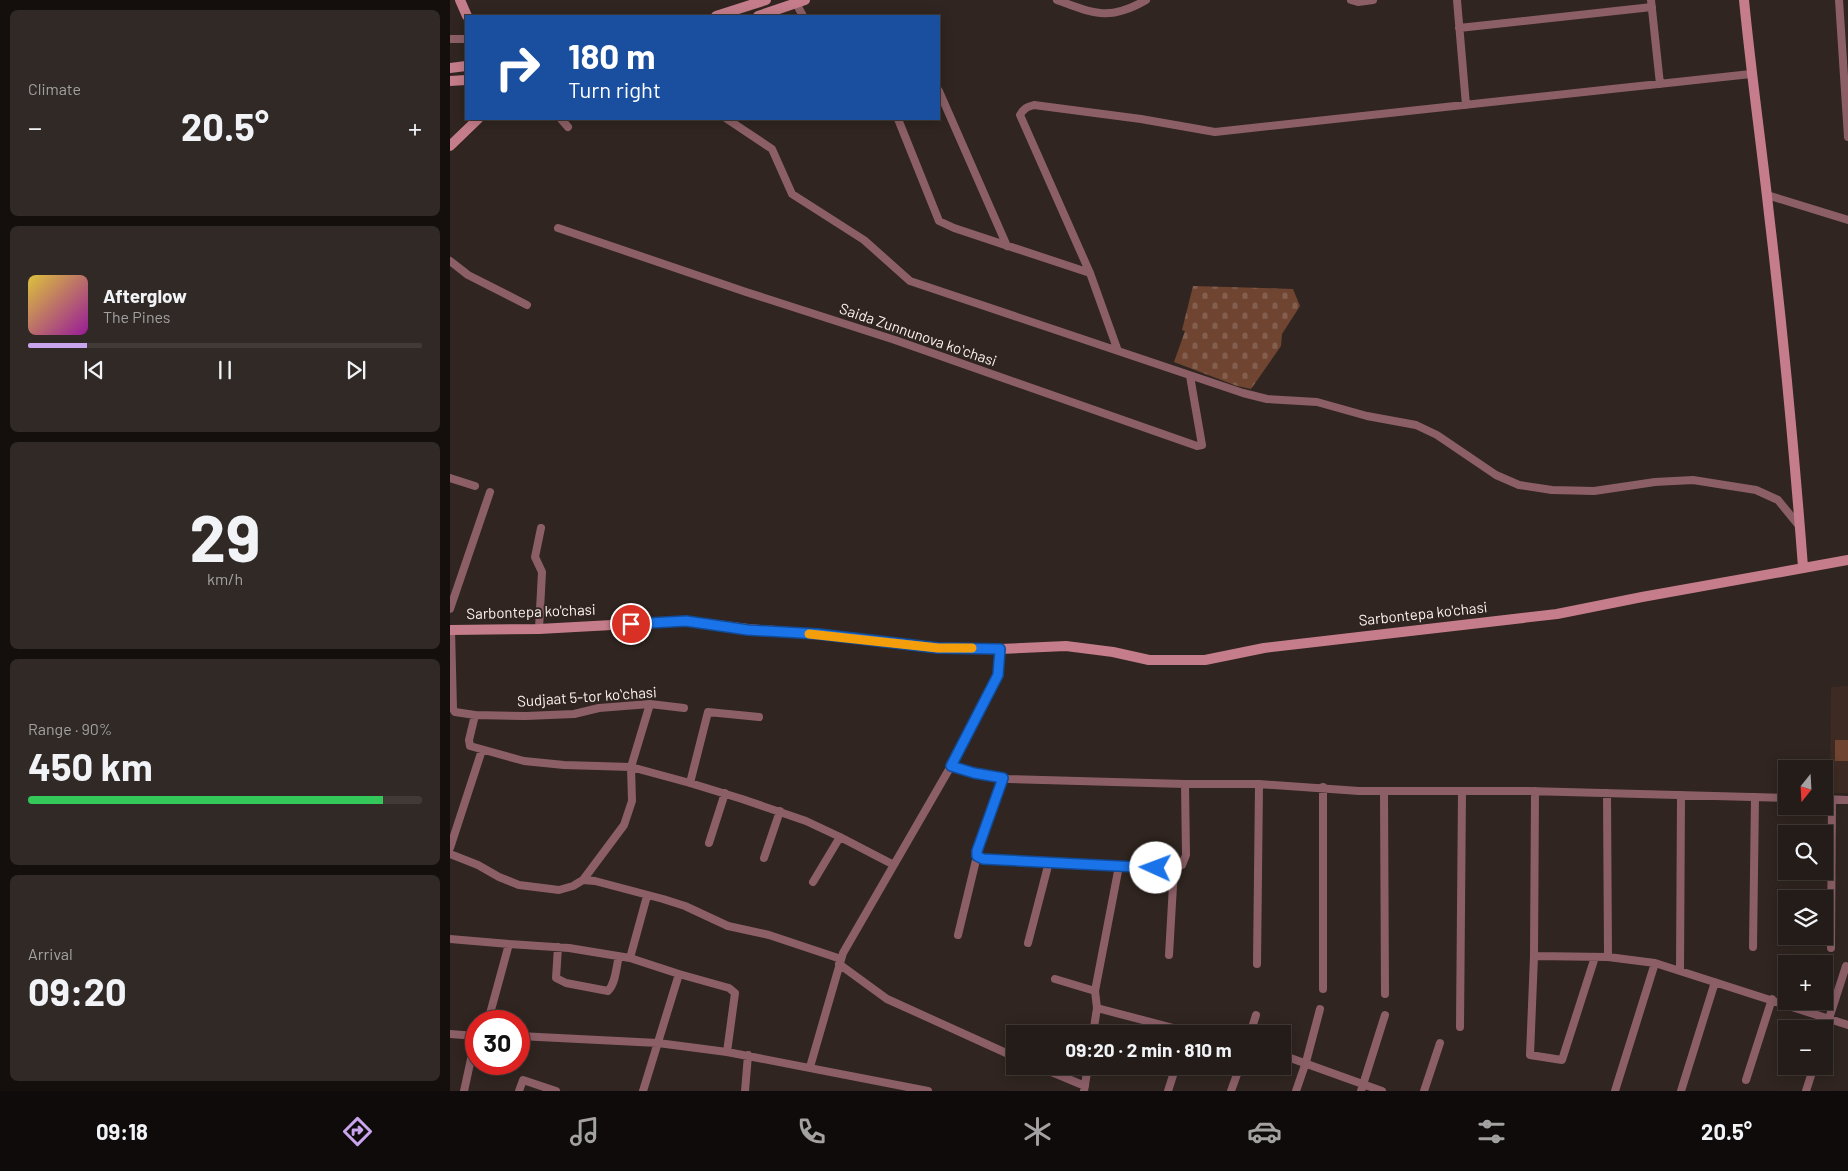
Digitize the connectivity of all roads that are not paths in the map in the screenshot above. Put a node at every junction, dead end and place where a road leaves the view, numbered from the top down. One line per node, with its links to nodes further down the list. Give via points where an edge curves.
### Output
1 (460, 0): 13 (street)
2 (766, 0): 10 (street)
3 (1057, 0): 4 (street, via 1090,12 1112,14)
4 (1146, 0)
5 (1351, 0): 6 (street)
6 (1373, 0)
7 (1457, 0): 17 (street)
8 (1744, 0): 22 (street)
9 (1839, 0): 33 (street)
10 (755, 2): 14 (street)
11 (801, 2): 15 (street); 16 (street)
12 (1651, 4): 17 (street); 25 (street)
13 (468, 15)
14 (719, 15)
15 (761, 15)
16 (803, 15)
17 (1459, 28): 27 (street)
18 (450, 39): 19 (street)
19 (465, 39)
20 (465, 66): 21 (street)
21 (450, 68)
22 (1751, 74): 25 (street); 35 (street)
23 (465, 80): 24 (street)
24 (450, 81)
25 (1660, 84): 27 (street)
26 (940, 93): 38 (street)
27 (1466, 104): 40 (street, via 1214,132 1141,119 1028,106 1020,115)
28 (477, 120): 34 (street)
29 (562, 120): 32 (street)
30 (728, 120): 42 (street, via 772,149 792,194 864,240 910,281)
31 (898, 120): 38 (street, via 939,221)
32 (568, 127)
33 (1848, 137)
34 (450, 146)
35 (1767, 195): 36 (street); 47 (street)
36 (1848, 220)
37 (558, 228): 43 (street, Saida Zunnunova koʻchasi, via 896,340 1197,446 1202,445)
38 (1007, 246): 40 (street)
39 (450, 261): 41 (street, via 468,275)
40 (1090, 273): 42 (street)
41 (527, 305)
42 (1118, 351): 43 (street)
43 (1190, 376): 47 (street, via 1267,399 1317,402 1416,425 1496,475 1519,485 1594,491 1693,480 1756,490 1778,500)
44 (450, 478): 45 (street)
45 (475, 486)
46 (490, 492): 51 (street)
47 (1800, 526): 50 (street)
48 (541, 528): 52 (street, via 535,557 542,572)
49 (1848, 560): 50 (street, Sarbontepa ko'chasi)
50 (1803, 567): 54 (street, Sarbontepa ko'chasi, via 1557,614 1264,648 1205,660 1149,660 1066,646)
51 (450, 606)
52 (540, 629): 53 (street, Sarbontepa ko'chasi); 54 (street, Sarbontepa ko'chasi, via 686,621 881,643)
53 (451, 630): 57 (street, Sudjaat 5-tor koʻchasi, via 453,709)
54 (1000, 649): 60 (street, via 998,675)
55 (650, 704): 56 (street, Sudjaat 5-tor koʻchasi); 57 (street, Sudjaat 5-tor koʻchasi, via 599,708 574,714); 61 (street)
56 (684, 708)
57 (475, 715): 59 (street, via 470,746)
58 (760, 717): 63 (street, via 708,712)
59 (482, 750): 61 (street, via 524,761); 81 (street)
60 (951, 766): 62 (street); 86 (street)
61 (631, 767): 63 (street); 89 (street, via 632,801 624,825)
62 (1003, 778): 64 (street); 83 (street)
63 (690, 783): 70 (street)
64 (1185, 784): 65 (street); 88 (street, via 1186,855 1182,865)
65 (1259, 784): 66 (street); 107 (street)
66 (1323, 787): 67 (street); 114 (street)
67 (1384, 791): 68 (street); 115 (street)
68 (1462, 791): 69 (street); 127 (street)
69 (1534, 791): 71 (street); 101 (street)
70 (725, 793): 77 (street); 80 (street)
71 (1607, 793): 72 (street); 104 (street)
72 (1682, 795): 73 (street); 109 (street)
73 (1755, 797): 74 (street); 97 (street)
74 (1778, 798)
75 (1833, 799): 76 (street)
76 (1848, 800)
77 (780, 811): 79 (street); 84 (street)
78 (1828, 815): 98 (street)
79 (840, 837): 86 (street); 90 (street)
80 (710, 843)
81 (450, 848)
82 (450, 854): 89 (street, via 518,885 559,890)
83 (977, 856): 85 (street); 92 (street)
84 (764, 858)
85 (1049, 862): 87 (street); 94 (street)
86 (894, 865): 105 (street)
87 (1119, 866): 88 (street); 113 (street)
88 (1174, 868): 100 (street)
89 (583, 880): 91 (street, via 595,880)
90 (813, 882)
91 (647, 896): 103 (street); 105 (street, via 685,906 728,926 769,935)
92 (958, 935)
93 (450, 939): 95 (street)
94 (1028, 943)
95 (509, 944): 96 (street); 119 (street)
96 (558, 947): 99 (street); 99 (street, via 556,978 608,991 614,981)
97 (1753, 947)
98 (1831, 948)
99 (618, 956): 103 (street)
100 (1169, 956)
101 (1534, 956): 102 (street); 102 (street, via 1530,1055 1562,1060)
102 (1595, 957): 104 (street)
103 (630, 958): 110 (street)
104 (1608, 958): 106 (street)
105 (840, 962): 134 (street, via 887,999); 138 (street)
106 (1656, 963): 109 (street); 160 (street)
107 (1257, 964)
108 (1846, 966): 122 (street)
109 (1680, 970): 112 (street)
110 (679, 974): 131 (street); 133 (street, via 729,988 734,993)
111 (1055, 979): 113 (street)
112 (1715, 982): 116 (street); 161 (street)
113 (1095, 990): 117 (street)
114 (1323, 990)
115 (1385, 994)
116 (1772, 999): 122 (street); 145 (street)
117 (1097, 1008): 123 (street); 124 (street)
118 (1320, 1009): 137 (street)
119 (491, 1010)
120 (1256, 1015): 125 (street)
121 (1385, 1015): 148 (street)
122 (1829, 1019): 126 (street)
123 (1094, 1025)
124 (1160, 1025)
125 (1253, 1025)
126 (1848, 1025)
127 (1460, 1027)
128 (450, 1034): 129 (street)
129 (465, 1035)
130 (530, 1037): 131 (street)
131 (658, 1043): 133 (street); 152 (street)
132 (1440, 1044): 159 (street)
133 (727, 1052): 135 (street)
134 (1006, 1053)
135 (748, 1055): 138 (street); 153 (street)
136 (1291, 1058): 137 (street)
137 (1306, 1062): 148 (street); 157 (street)
138 (810, 1067): 146 (street)
139 (467, 1075): 149 (street)
140 (1056, 1075): 147 (street)
141 (1086, 1075): 147 (street)
142 (1173, 1075): 155 (street)
143 (1237, 1075): 156 (street)
144 (1811, 1075): 162 (street)
145 (1746, 1080)
146 (891, 1087): 154 (street)
147 (1084, 1088)
148 (1362, 1088): 158 (street)
149 (464, 1091)
150 (520, 1091): 151 (street, via 523,1080)
151 (556, 1091)
152 (643, 1091)
153 (745, 1091)
154 (928, 1091)
155 (1168, 1091)
156 (1231, 1091)
157 (1296, 1091)
158 (1382, 1091)
159 (1424, 1091)
160 (1615, 1091)
161 (1681, 1091)
162 (1806, 1091)

